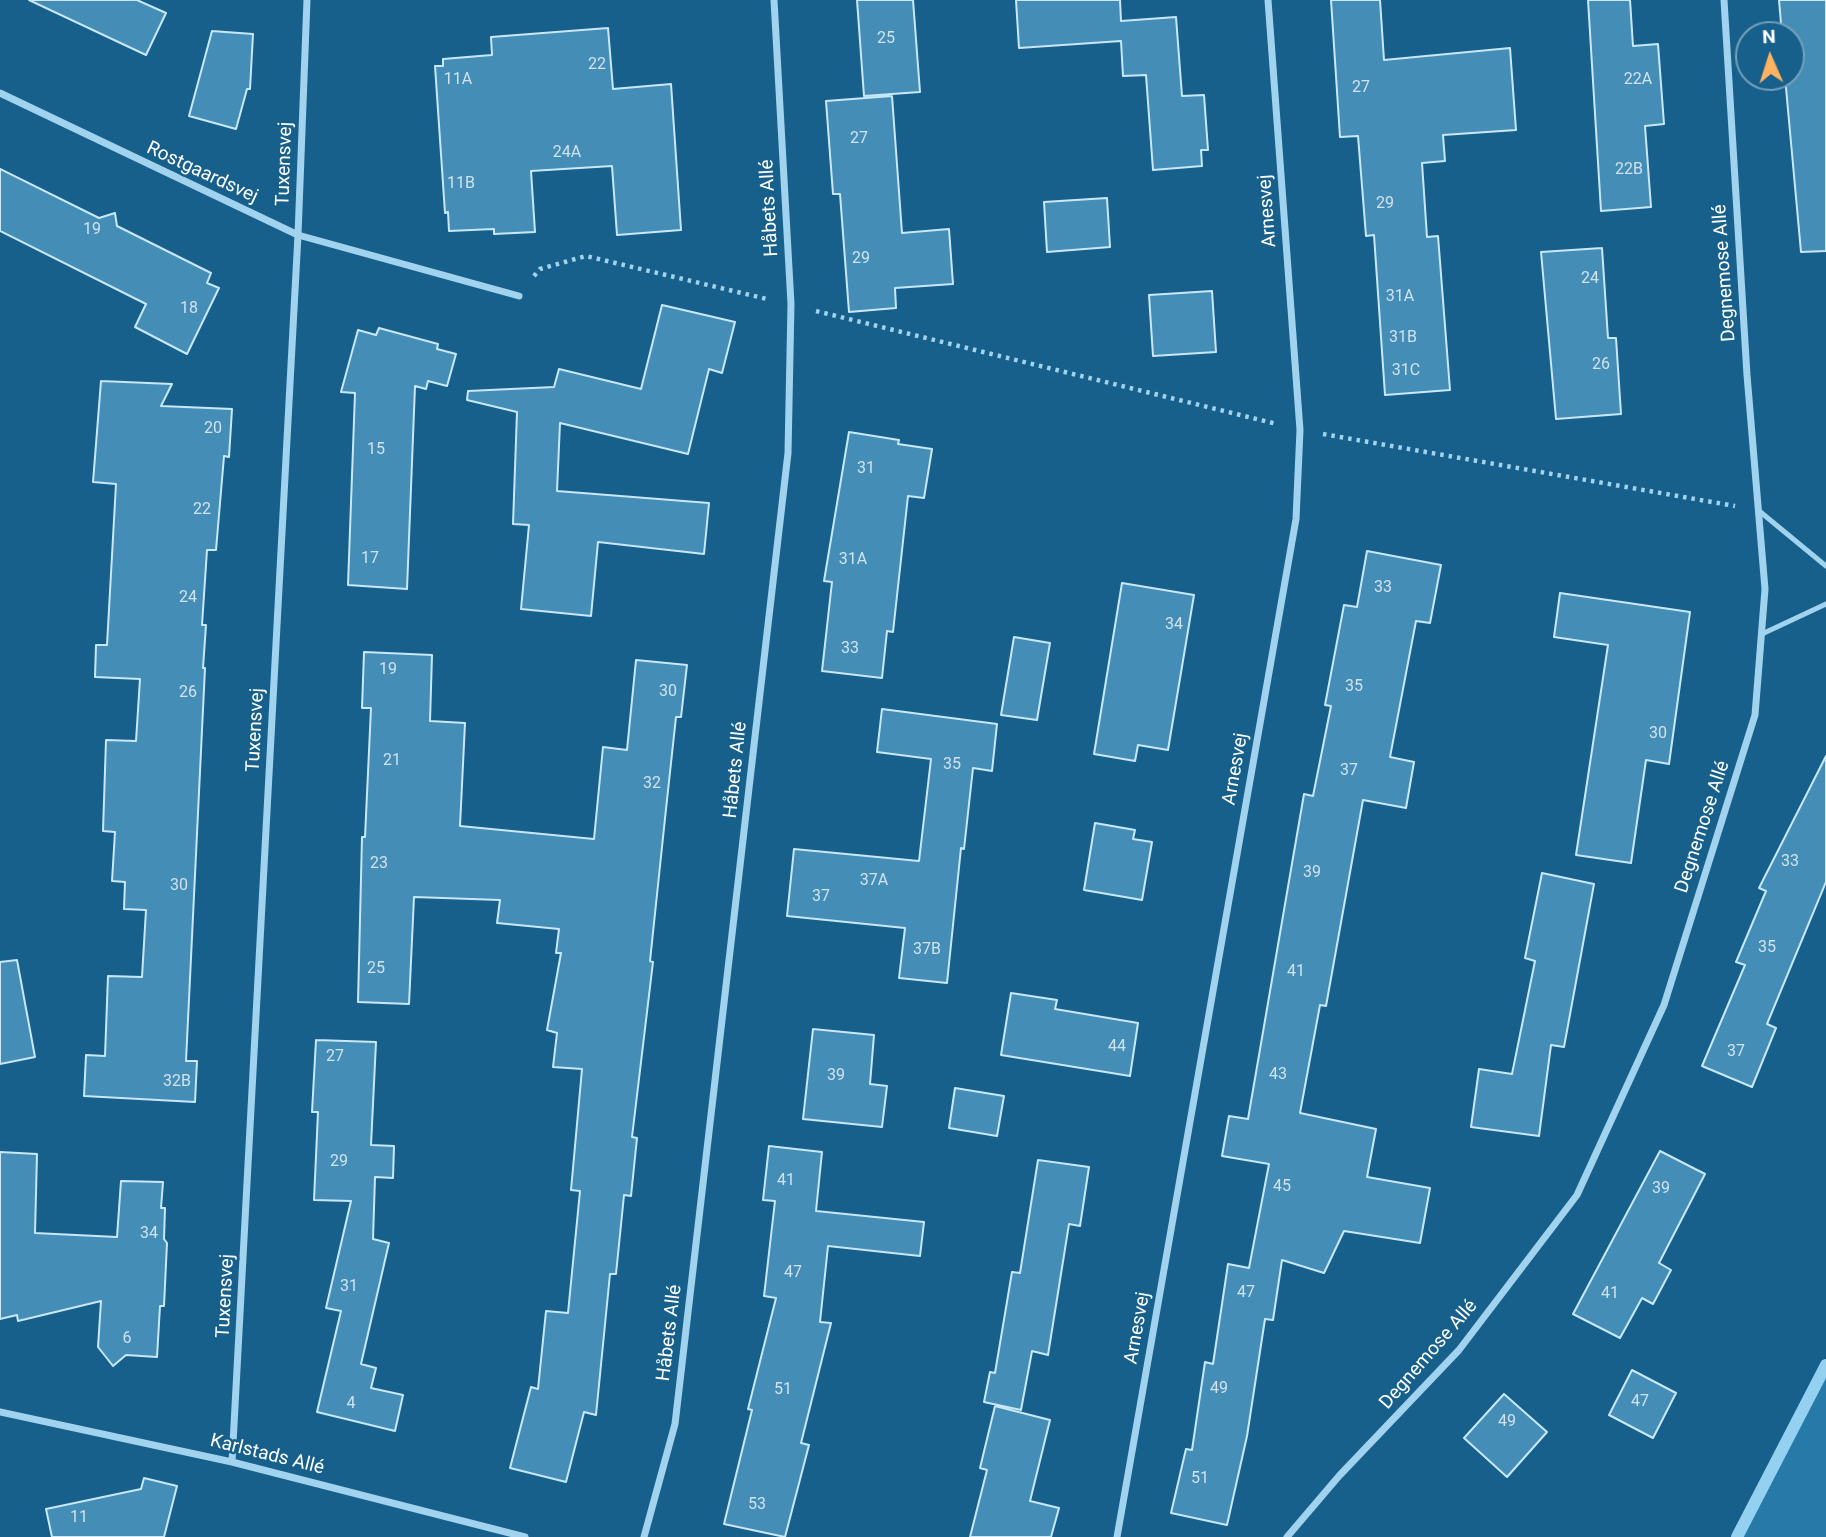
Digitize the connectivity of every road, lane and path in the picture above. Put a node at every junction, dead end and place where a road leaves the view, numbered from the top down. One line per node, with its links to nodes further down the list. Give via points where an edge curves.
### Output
1 (307, 0): 6 (street, Tuxensvej)
2 (774, 0): 8 (street, Håbets Allé)
3 (1268, 0): 9 (street, Arnesvej)
4 (1724, 0): 10 (street, Degnemose Allé)
5 (0, 93): 6 (street, Rostgaardsvej)
6 (298, 235): 7 (street, Rostgaardsvej); 15 (street, Tuxensvej)
7 (519, 296): 8 (path, via 540,269 586,256)
8 (791, 304): 9 (path); 17 (street, Håbets Allé, via 786,467 680,1383 675,1424)
9 (1300, 430): 10 (path); 18 (street, Arnesvej, via 1294,533)
10 (1758, 510): 11 (lane); 13 (street, Degnemose Allé, via 1765,589)
11 (1826, 566)
12 (1826, 604): 13 (lane)
13 (1762, 634): 19 (street, Degnemose Allé, via 1755,715 1664,1004 1577,1195 1459,1350)
14 (0, 1412): 15 (street, Karlstads Allé)
15 (232, 1462): 16 (street, Karlstads Allé)
16 (525, 1537)
17 (644, 1537)
18 (1117, 1537)
19 (1287, 1537)

